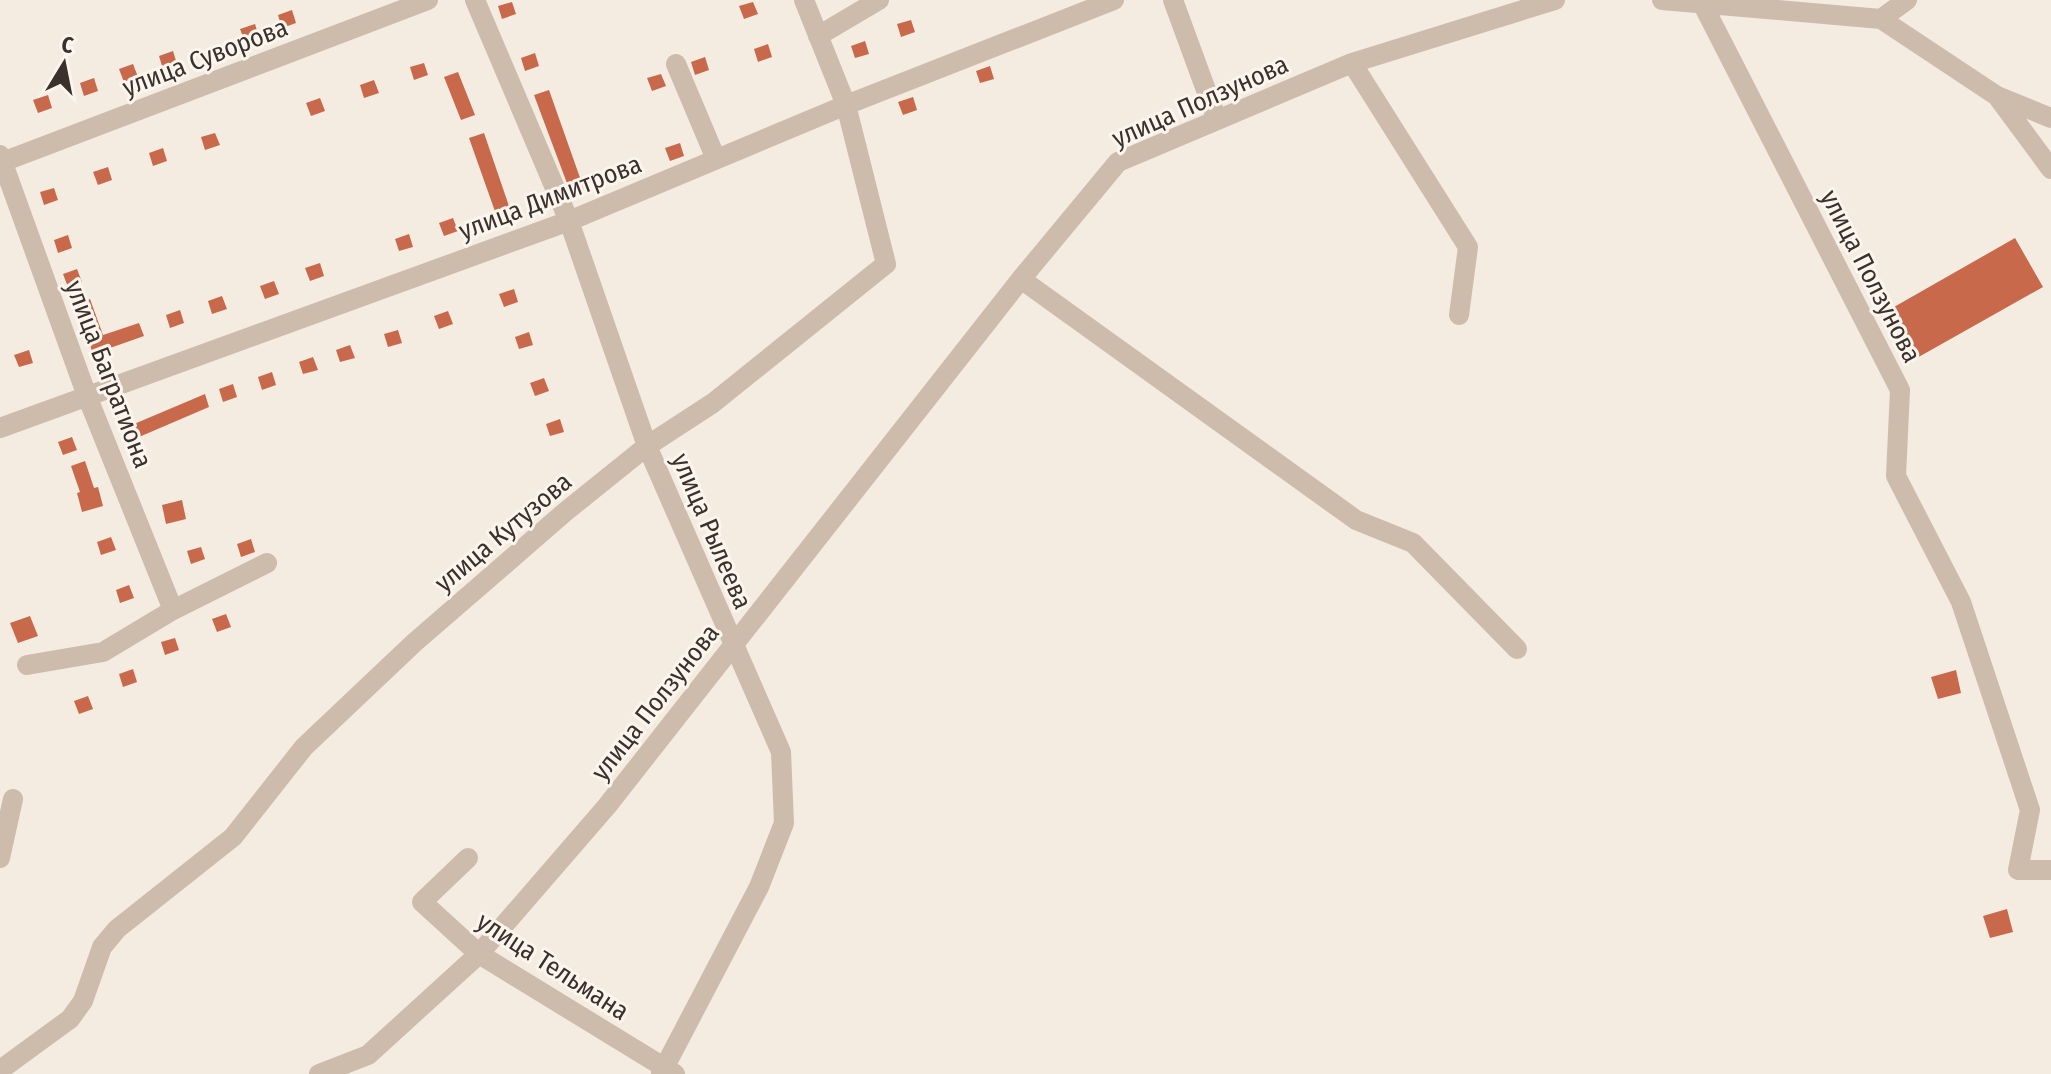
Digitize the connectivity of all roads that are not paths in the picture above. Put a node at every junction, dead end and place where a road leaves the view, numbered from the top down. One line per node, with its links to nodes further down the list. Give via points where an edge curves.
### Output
1 (428, 0): 21 (street, улица Суворова)
2 (475, 0): 23 (street, улица Рылеева)
3 (804, 0): 13 (street, улица Кутузова)
4 (879, 0): 13 (street)
5 (1114, 0): 17 (street, улица Димитрова)
6 (1173, 0): 19 (street)
7 (1555, 0): 14 (street, улица Ползунова)
8 (1662, 0): 10 (street)
9 (1907, 0): 12 (street)
10 (1702, 3): 11 (street); 37 (street, улица Ползунова, via 1900,390 1896,476 1961,602 2030,810 2018,870)
11 (1733, 3): 12 (street)
12 (1881, 19): 16 (street)
13 (818, 36): 17 (street, улица Кутузова)
14 (1352, 63): 19 (street, улица Ползунова); 25 (street, via 1468,247)
15 (676, 64): 20 (street)
16 (1997, 96): 18 (street); 22 (street)
17 (846, 105): 20 (street, улица Димитрова); 28 (street, улица Кутузова, via 886,264 713,403)
18 (2051, 118)
19 (1217, 120): 24 (street, улица Ползунова, via 1118,162)
20 (716, 159): 23 (street, улица Димитрова)
21 (1, 160): 26 (street, улица Багратиона)
22 (2051, 169)
23 (569, 221): 26 (street, улица Димитрова); 28 (street, улица Рылеева)
24 (1021, 279): 31 (street, улица Ползунова); 32 (street, via 1356,520 1413,543)
25 (1459, 315)
26 (87, 396): 27 (street, улица Димитрова); 30 (street, улица Багратиона)
27 (0, 428)
28 (647, 446): 31 (street, улица Рылеева); 39 (street, улица Кутузова, via 415,642 304,747 233,837 117,929 102,947 83,1001 70,1019)
29 (267, 563): 30 (street)
30 (173, 610): 33 (street, via 103,652)
31 (732, 645): 38 (street, улица Ползунова, via 607,806); 40 (street, улица Рылеева, via 781,752 784,823 759,887)
32 (1517, 649)
33 (27, 665)
34 (13, 799): 35 (street)
35 (0, 858)
36 (468, 858): 38 (street, улица Тельмана, via 422,902)
37 (2051, 870)
38 (479, 954): 40 (street, улица Тельмана); 41 (street, улица Ползунова, via 368,1055)
39 (0, 1070)
40 (667, 1072)
41 (319, 1074)

